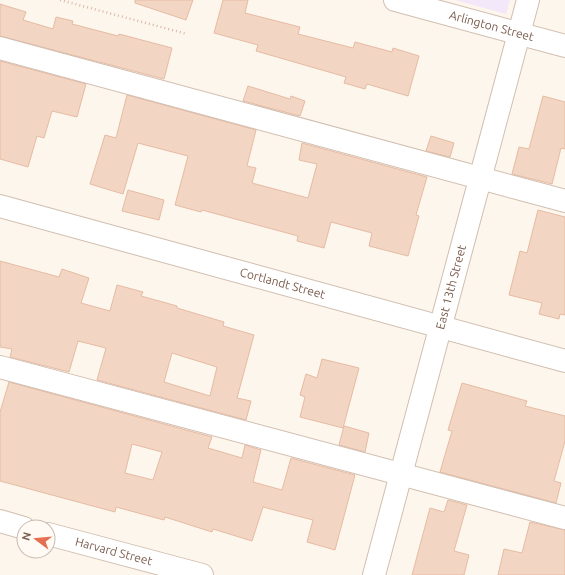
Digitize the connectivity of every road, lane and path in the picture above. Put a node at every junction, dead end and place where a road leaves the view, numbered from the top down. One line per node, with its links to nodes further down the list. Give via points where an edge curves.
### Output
1 (60, 0): 5 (path)
2 (395, 0): 4 (street, Arlington Street)
3 (528, 0): 4 (street, East 13th Street)
4 (519, 33): 6 (street, Arlington Street); 8 (street, East 13th Street)
5 (187, 34)
6 (565, 46)
7 (0, 48): 8 (street)
8 (480, 178): 9 (street); 11 (street, East 13th Street)
9 (565, 201)
10 (0, 206): 11 (street, Cortlandt Street)
11 (440, 327): 12 (street, Cortlandt Street); 14 (street, East 13th Street)
12 (565, 361)
13 (0, 367): 14 (street)
14 (401, 474): 15 (street); 20 (street, East 13th Street)
15 (565, 518)
16 (0, 522): 17 (street)
17 (16, 526)
18 (56, 536): 19 (street, Harvard Street)
19 (202, 575)
20 (374, 575)

